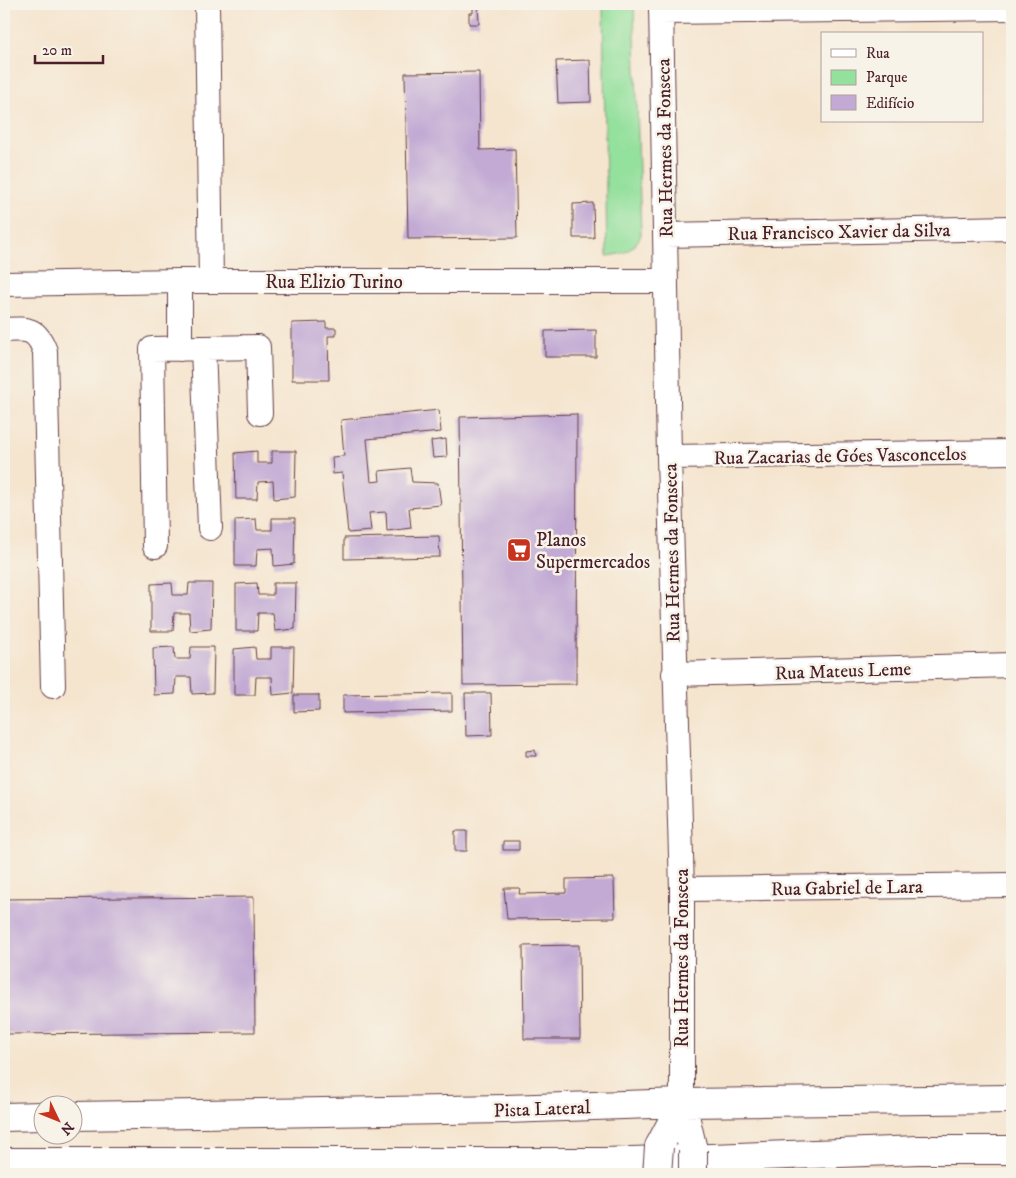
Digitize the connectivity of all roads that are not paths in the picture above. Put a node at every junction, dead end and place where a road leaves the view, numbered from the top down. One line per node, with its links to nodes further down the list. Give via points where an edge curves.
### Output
1 (207, 4): 7 (street)
2 (661, 8): 3 (street); 5 (street, Rua Hermes da Fonseca)
3 (1012, 8)
4 (1012, 228): 5 (street, Rua Francisco Xavier da Silva)
5 (665, 235): 8 (street, Rua Hermes da Fonseca)
6 (180, 281): 7 (street, Rua Elizio Turino); 9 (street, Rua Elizio Turino); 11 (street)
7 (211, 281): 8 (street, Rua Elizio Turino)
8 (665, 281): 14 (street, Rua Hermes da Fonseca)
9 (4, 284)
10 (4, 330): 19 (street, via 27,329 40,339 45,351)
11 (192, 348): 12 (street, via 258,347); 15 (street); 16 (street, via 152,349)
12 (260, 413)
13 (1012, 452): 14 (street, Rua Zacarias de Góes Vasconcelos)
14 (669, 457): 18 (street, Rua Hermes da Fonseca)
15 (210, 528)
16 (155, 546)
17 (1012, 665): 18 (street, Rua Mateus Leme)
18 (674, 674): 21 (street, Rua Hermes da Fonseca)
19 (53, 686)
20 (1012, 885): 21 (street, Rua Gabriel de Lara)
21 (682, 889): 23 (street, Rua Hermes da Fonseca)
22 (1012, 1099): 23 (main road, Pista Lateral)
23 (682, 1103): 25 (main road, Pista Lateral); 29 (main road); 30 (main road, bridge, via 659,1147)
24 (32, 1116): 26 (main road)
25 (82, 1116)
26 (4, 1117)
27 (1012, 1150): 28 (main road, via 918,1150 597,1162)
28 (4, 1162)
29 (693, 1162)
30 (657, 1174)

